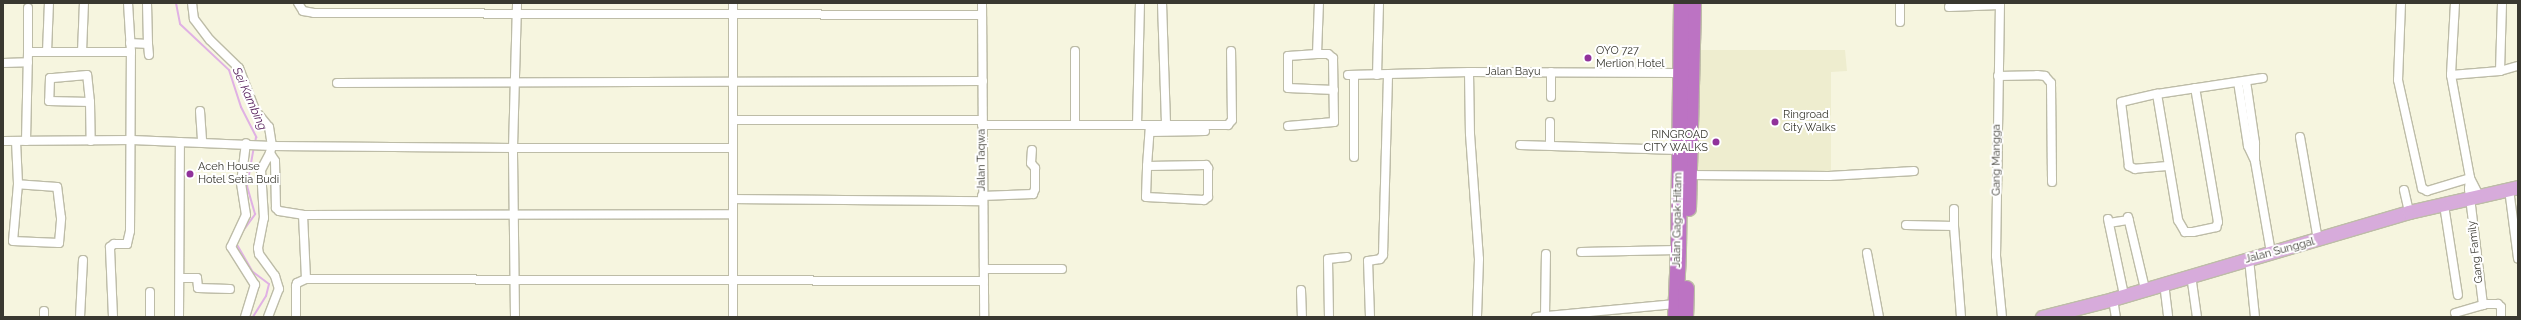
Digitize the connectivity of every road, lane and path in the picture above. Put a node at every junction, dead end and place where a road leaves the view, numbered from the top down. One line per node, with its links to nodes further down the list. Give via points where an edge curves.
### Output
1 (49, 3): 32 (street)
2 (84, 3): 33 (street)
3 (128, 3): 27 (street)
4 (147, 3): 28 (street)
5 (192, 3): 80 (street, via 194,19 210,40 239,68 255,110 269,126)
6 (298, 3): 23 (street, via 303,11 314,13)
7 (517, 3): 23 (street)
8 (734, 3): 24 (street)
9 (982, 3): 25 (street, Jalan Taqwa)
10 (1140, 3): 64 (street)
11 (1162, 3): 65 (street)
12 (1319, 3): 35 (street)
13 (1379, 3): 44 (street)
14 (1681, 3): 43 (highway, Jalan Gagak Hitam)
15 (1694, 3): 89 (highway, Jalan Gagak Hitam)
16 (1900, 3): 26 (street)
17 (2402, 3): 90 (street, via 2398,80 2422,188 2427,191)
18 (2455, 3): 46 (street)
19 (2502, 3): 40 (street)
20 (2000, 4): 21 (street); 47 (street, Gang Mangga)
21 (1949, 7)
22 (28, 8): 31 (street)
23 (517, 14): 24 (street); 50 (street)
24 (733, 14): 25 (street); 49 (street)
25 (982, 15): 51 (street, Jalan Taqwa)
26 (1900, 22)
27 (130, 43): 28 (street); 34 (street)
28 (148, 44): 36 (street)
29 (1075, 51): 63 (street)
30 (1231, 51): 65 (street, via 1230,124)
31 (28, 52): 32 (street); 37 (street)
32 (47, 52): 33 (street)
33 (82, 52): 34 (street)
34 (131, 52): 70 (street)
35 (1317, 54): 55 (street, via 1328,54 1333,58); 55 (street, via 1288,56 1288,89)
36 (149, 55)
37 (28, 62): 38 (street); 73 (street)
38 (3, 63)
39 (2518, 66): 40 (street)
40 (2500, 71): 46 (street)
41 (1469, 72): 42 (street, Jalan Bayu); 45 (street, Jalan Bayu); 150 (street, via 1478,259)
42 (1551, 72): 43 (street, Jalan Bayu); 57 (street)
43 (1678, 73): 84 (highway, Jalan Gagak Hitam)
44 (1377, 75): 45 (street, Jalan Bayu); 85 (street, Jalan Bayu, via 1351,75)
45 (1388, 75): 149 (street, via 1383,255 1380,259 1368,261)
46 (2451, 75): 90 (street)
47 (1998, 76): 91 (street, via 2037,75 2045,76 2049,80); 155 (street, Gang Mangga, via 1996,256)
48 (2262, 78): 52 (street)
49 (733, 80): 50 (street); 51 (street); 60 (street)
50 (516, 81): 53 (street); 81 (street)
51 (983, 81): 61 (street, Jalan Taqwa)
52 (2242, 81): 54 (street); 111 (street)
53 (337, 82)
54 (2195, 88): 56 (street); 87 (street, via 2218,225 2193,232 2181,229)
55 (1334, 90): 66 (street, via 1333,124)
56 (2157, 94): 87 (street); 87 (street, via 2124,100 2120,105 2129,166 2135,169)
57 (1551, 97)
58 (90, 102): 58 (street, via 49,101 50,78 87,76); 74 (street)
59 (200, 110): 76 (street)
60 (733, 120): 61 (street); 82 (street)
61 (982, 122): 63 (street); 96 (street, Jalan Taqwa)
62 (1550, 122): 79 (street)
63 (1075, 124): 64 (street)
64 (1137, 125): 67 (street)
65 (1166, 125): 67 (street)
66 (1288, 126)
67 (1150, 128): 68 (street); 86 (street)
68 (1205, 132)
69 (2300, 137): 108 (street)
70 (132, 140): 74 (street); 75 (street); 138 (street, via 129,242 110,247)
71 (3, 141): 72 (street)
72 (16, 141): 73 (street); 92 (street)
73 (26, 141): 74 (street)
74 (91, 141)
75 (180, 142): 76 (street); 121 (street)
76 (202, 142): 77 (street)
77 (248, 144): 80 (street); 141 (street, via 241,183 246,215 231,247 255,285)
78 (1520, 145): 79 (street)
79 (1550, 145): 84 (street)
80 (269, 148): 81 (street); 98 (street, via 275,162); 99 (street, via 261,170)
81 (513, 148): 82 (street); 104 (street)
82 (732, 148): 97 (street)
83 (1032, 150): 96 (street, via 1031,163 1036,168 1035,189 1032,194)
84 (1678, 150): 109 (highway, Jalan Gagak Hitam)
85 (1354, 157)
86 (1147, 166): 86 (street, via 1146,197 1204,200 1208,197 1206,165)
87 (2167, 166)
88 (1914, 171): 89 (street, via 1829,176)
89 (1689, 175): 152 (highway, Jalan Gagak Hitam)
90 (2470, 178): 95 (street)
91 (2052, 182)
92 (18, 184): 92 (street, via 57,187 61,239 56,244 13,241)
93 (2514, 188): 95 (main road, Jalan Sunggal); 115 (street)
94 (2404, 190): 102 (street)
95 (2474, 197): 100 (main road, Jalan Sunggal); 133 (street, Gang Family)
96 (982, 198): 97 (street); 118 (street, Jalan Taqwa)
97 (734, 199): 105 (street)
98 (276, 205): 99 (street); 103 (street, via 278,212)
99 (264, 206): 142 (street, via 259,254 275,276 279,289)
100 (2444, 206): 102 (main road, Jalan Sunggal); 131 (street)
101 (1954, 209): 107 (street)
102 (2409, 212): 108 (main road, Jalan Sunggal)
103 (303, 214): 104 (street); 122 (street)
104 (515, 214): 105 (street); 123 (street)
105 (733, 214): 125 (street)
106 (1906, 225): 107 (street)
107 (1954, 226): 154 (street)
108 (2318, 240): 111 (main road, Jalan Sunggal)
109 (1678, 250): 110 (street); 134 (highway, Jalan Gagak Hitam)
110 (1581, 252)
111 (2273, 252): 116 (main road, Jalan Sunggal)
112 (1868, 253): 153 (street)
113 (1546, 254): 136 (street)
114 (1347, 257): 148 (street, via 1328,259)
115 (2518, 258)
116 (2249, 259): 120 (main road, Jalan Sunggal); 160 (street)
117 (83, 260): 137 (street)
118 (984, 269): 119 (street); 124 (street, Jalan Taqwa)
119 (1062, 269)
120 (2191, 275): 126 (main road, Jalan Sunggal); 159 (street)
121 (181, 278): 127 (street, via 197,278 198,288); 140 (street)
122 (306, 279): 123 (street); 143 (street, via 296,286)
123 (515, 280): 125 (street); 144 (street)
124 (984, 281): 125 (street); 146 (street, Jalan Taqwa)
125 (734, 282): 145 (street)
126 (2164, 283): 128 (main road, Jalan Sunggal); 158 (street)
127 (230, 289)
128 (2145, 289): 132 (main road, Jalan Sunggal); 132 (street, via 2128,218 2108,221)
129 (1301, 290): 147 (street)
130 (150, 292): 139 (street)
131 (2458, 295)
132 (2118, 297): 156 (main road, Jalan Sunggal); 157 (street)
133 (2483, 305): 135 (street); 161 (street, via 2499,305)
134 (1675, 310): 136 (street)
135 (2455, 313)
136 (1545, 316): 151 (street)
137 (80, 317)
138 (113, 317)
139 (150, 317)
140 (179, 317)
141 (245, 317)
142 (268, 317)
143 (296, 317)
144 (515, 317)
145 (733, 317)
146 (984, 317)
147 (1302, 317)
148 (1329, 317)
149 (1370, 317)
150 (1477, 317)
151 (1536, 317)
152 (1686, 317)
153 (1879, 317)
154 (1961, 317)
155 (2002, 317)
156 (2042, 317)
157 (2116, 317)
158 (2168, 317)
159 (2197, 317)
160 (2255, 317)
161 (2501, 317)

